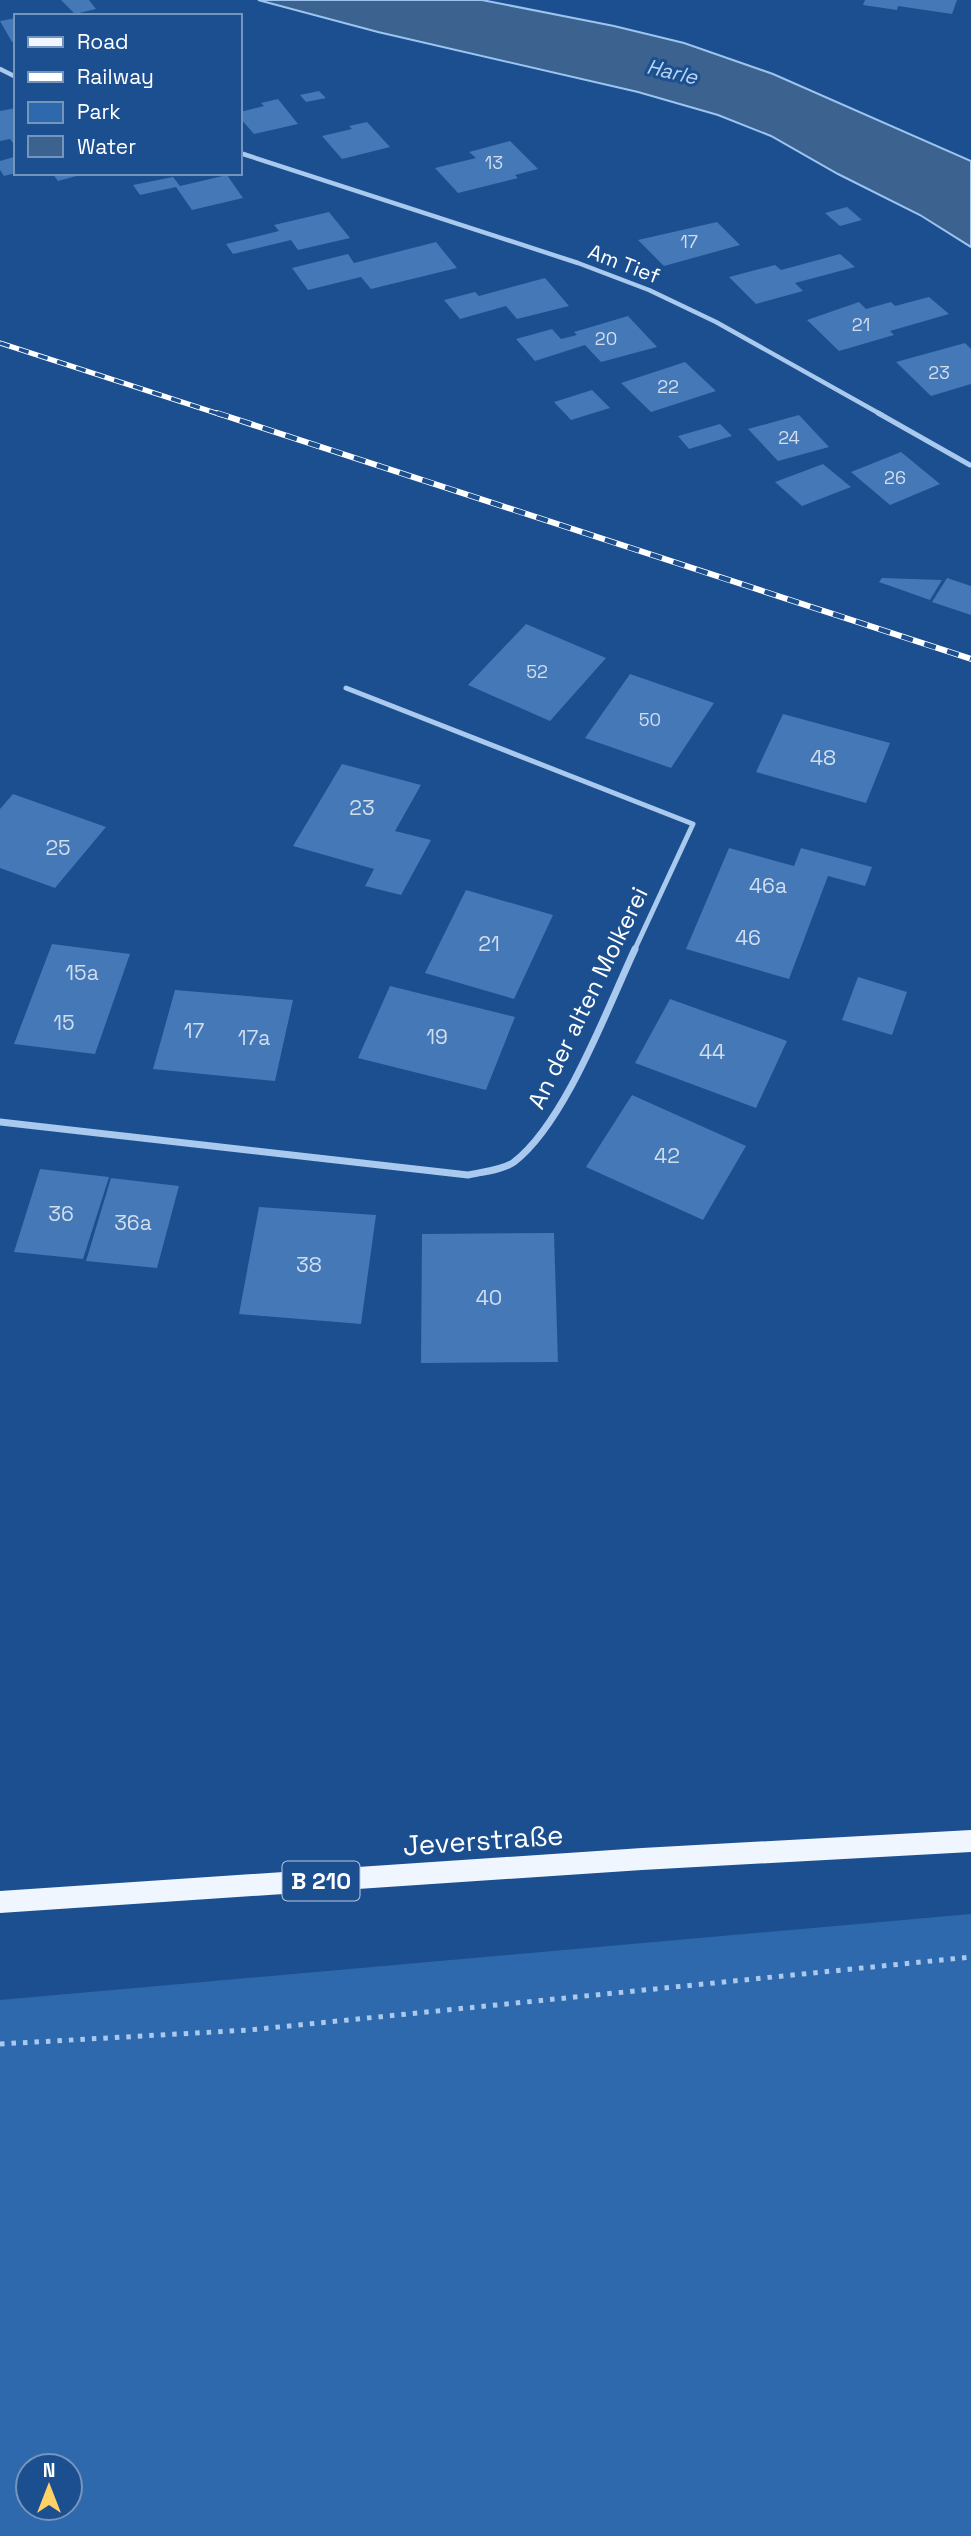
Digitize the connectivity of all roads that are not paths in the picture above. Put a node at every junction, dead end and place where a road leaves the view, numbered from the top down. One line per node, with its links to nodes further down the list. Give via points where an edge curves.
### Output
1 (242, 154): 2 (street, Am Tief, via 649,290 716,322)
2 (971, 466)
3 (346, 688): 4 (street, An der alten Molkerei, via 693,824 578,1071 543,1134 512,1164 468,1175)
4 (0, 1122)
5 (971, 1841): 6 (main road, Jeverstraße / B 210)
6 (0, 1902)

